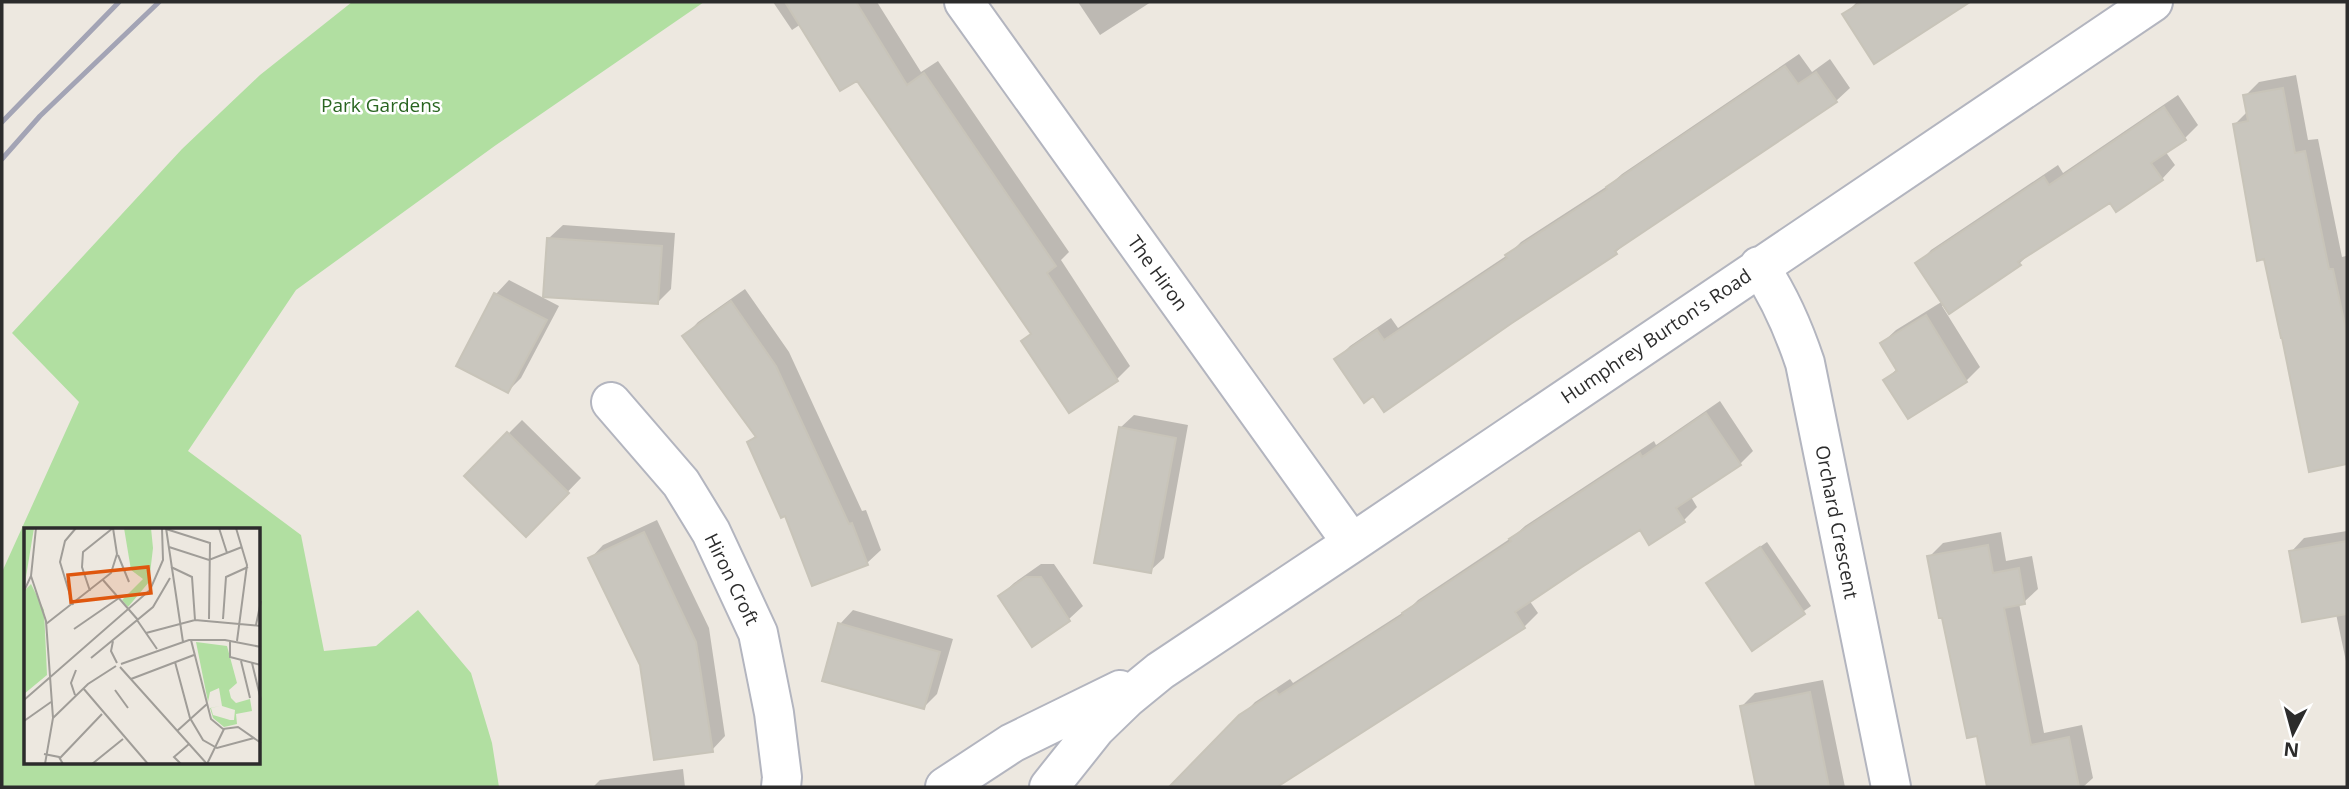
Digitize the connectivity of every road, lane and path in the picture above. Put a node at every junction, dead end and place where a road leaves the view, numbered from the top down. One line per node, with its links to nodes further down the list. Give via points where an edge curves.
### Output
1 (964, 2): 5 (street, The Hiron)
2 (2153, 2): 3 (street, Humphrey Burton's Road)
3 (1759, 266): 5 (street, Humphrey Burton's Road); 10 (street, Orchard Crescent, via 1791,322 1805,363)
4 (611, 402): 7 (street, Hiron Croft, via 681,483 758,633 774,713)
5 (1352, 543): 6 (street, Humphrey Burton's Road)
6 (1160, 671): 8 (street, Humphrey Burton's Road, via 1012,743); 9 (street, Humphrey Burton's Road, via 1096,728)
7 (780, 787)
8 (945, 787)
9 (1049, 787)
10 (1891, 787)

